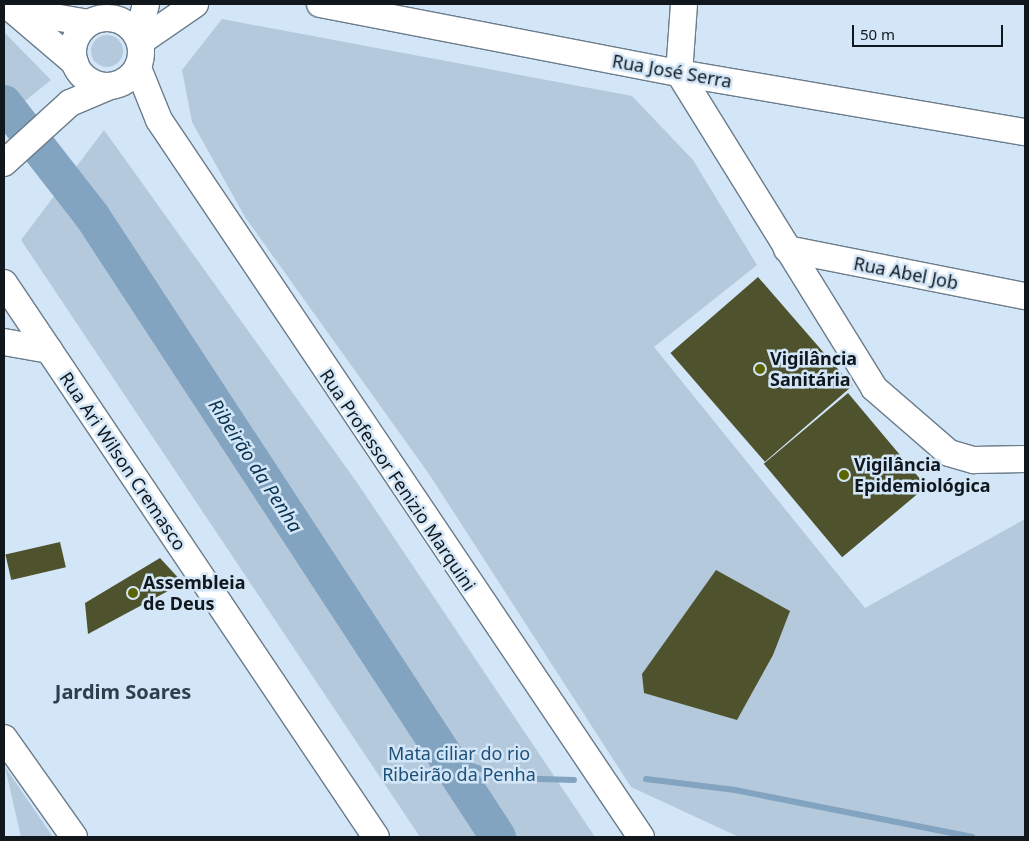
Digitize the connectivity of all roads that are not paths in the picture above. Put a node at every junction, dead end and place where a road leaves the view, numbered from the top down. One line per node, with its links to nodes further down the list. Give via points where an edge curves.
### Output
1 (123, 4): 7 (street)
2 (146, 4): 8 (street)
3 (195, 4): 8 (street)
4 (320, 4): 11 (street, Rua José Serra)
5 (684, 4): 11 (street)
6 (9, 7): 7 (street); 9 (street)
7 (94, 21): 8 (street, via 121,21); 9 (street, via 75,41)
8 (139, 39): 10 (street)
9 (77, 68): 12 (street, via 94,83); 13 (street)
10 (138, 68): 12 (street); 14 (street)
11 (678, 73): 15 (street, Rua José Serra); 17 (street)
12 (112, 86): 13 (street); 14 (street)
13 (64, 108): 16 (street)
14 (159, 120): 26 (street, Rua Professor Fenizio Marquini)
15 (1025, 132)
16 (9, 162)
17 (787, 249): 19 (street, Rua Abel Job); 22 (street, via 874,388 918,429 948,453 974,460)
18 (4, 283): 21 (street, Rua Ari Wilson Cremasco)
19 (1025, 296)
20 (4, 342): 21 (street)
21 (49, 350): 25 (street, Rua Ari Wilson Cremasco)
22 (1025, 460)
23 (4, 738): 24 (street)
24 (74, 837)
25 (376, 837)
26 (641, 837)

